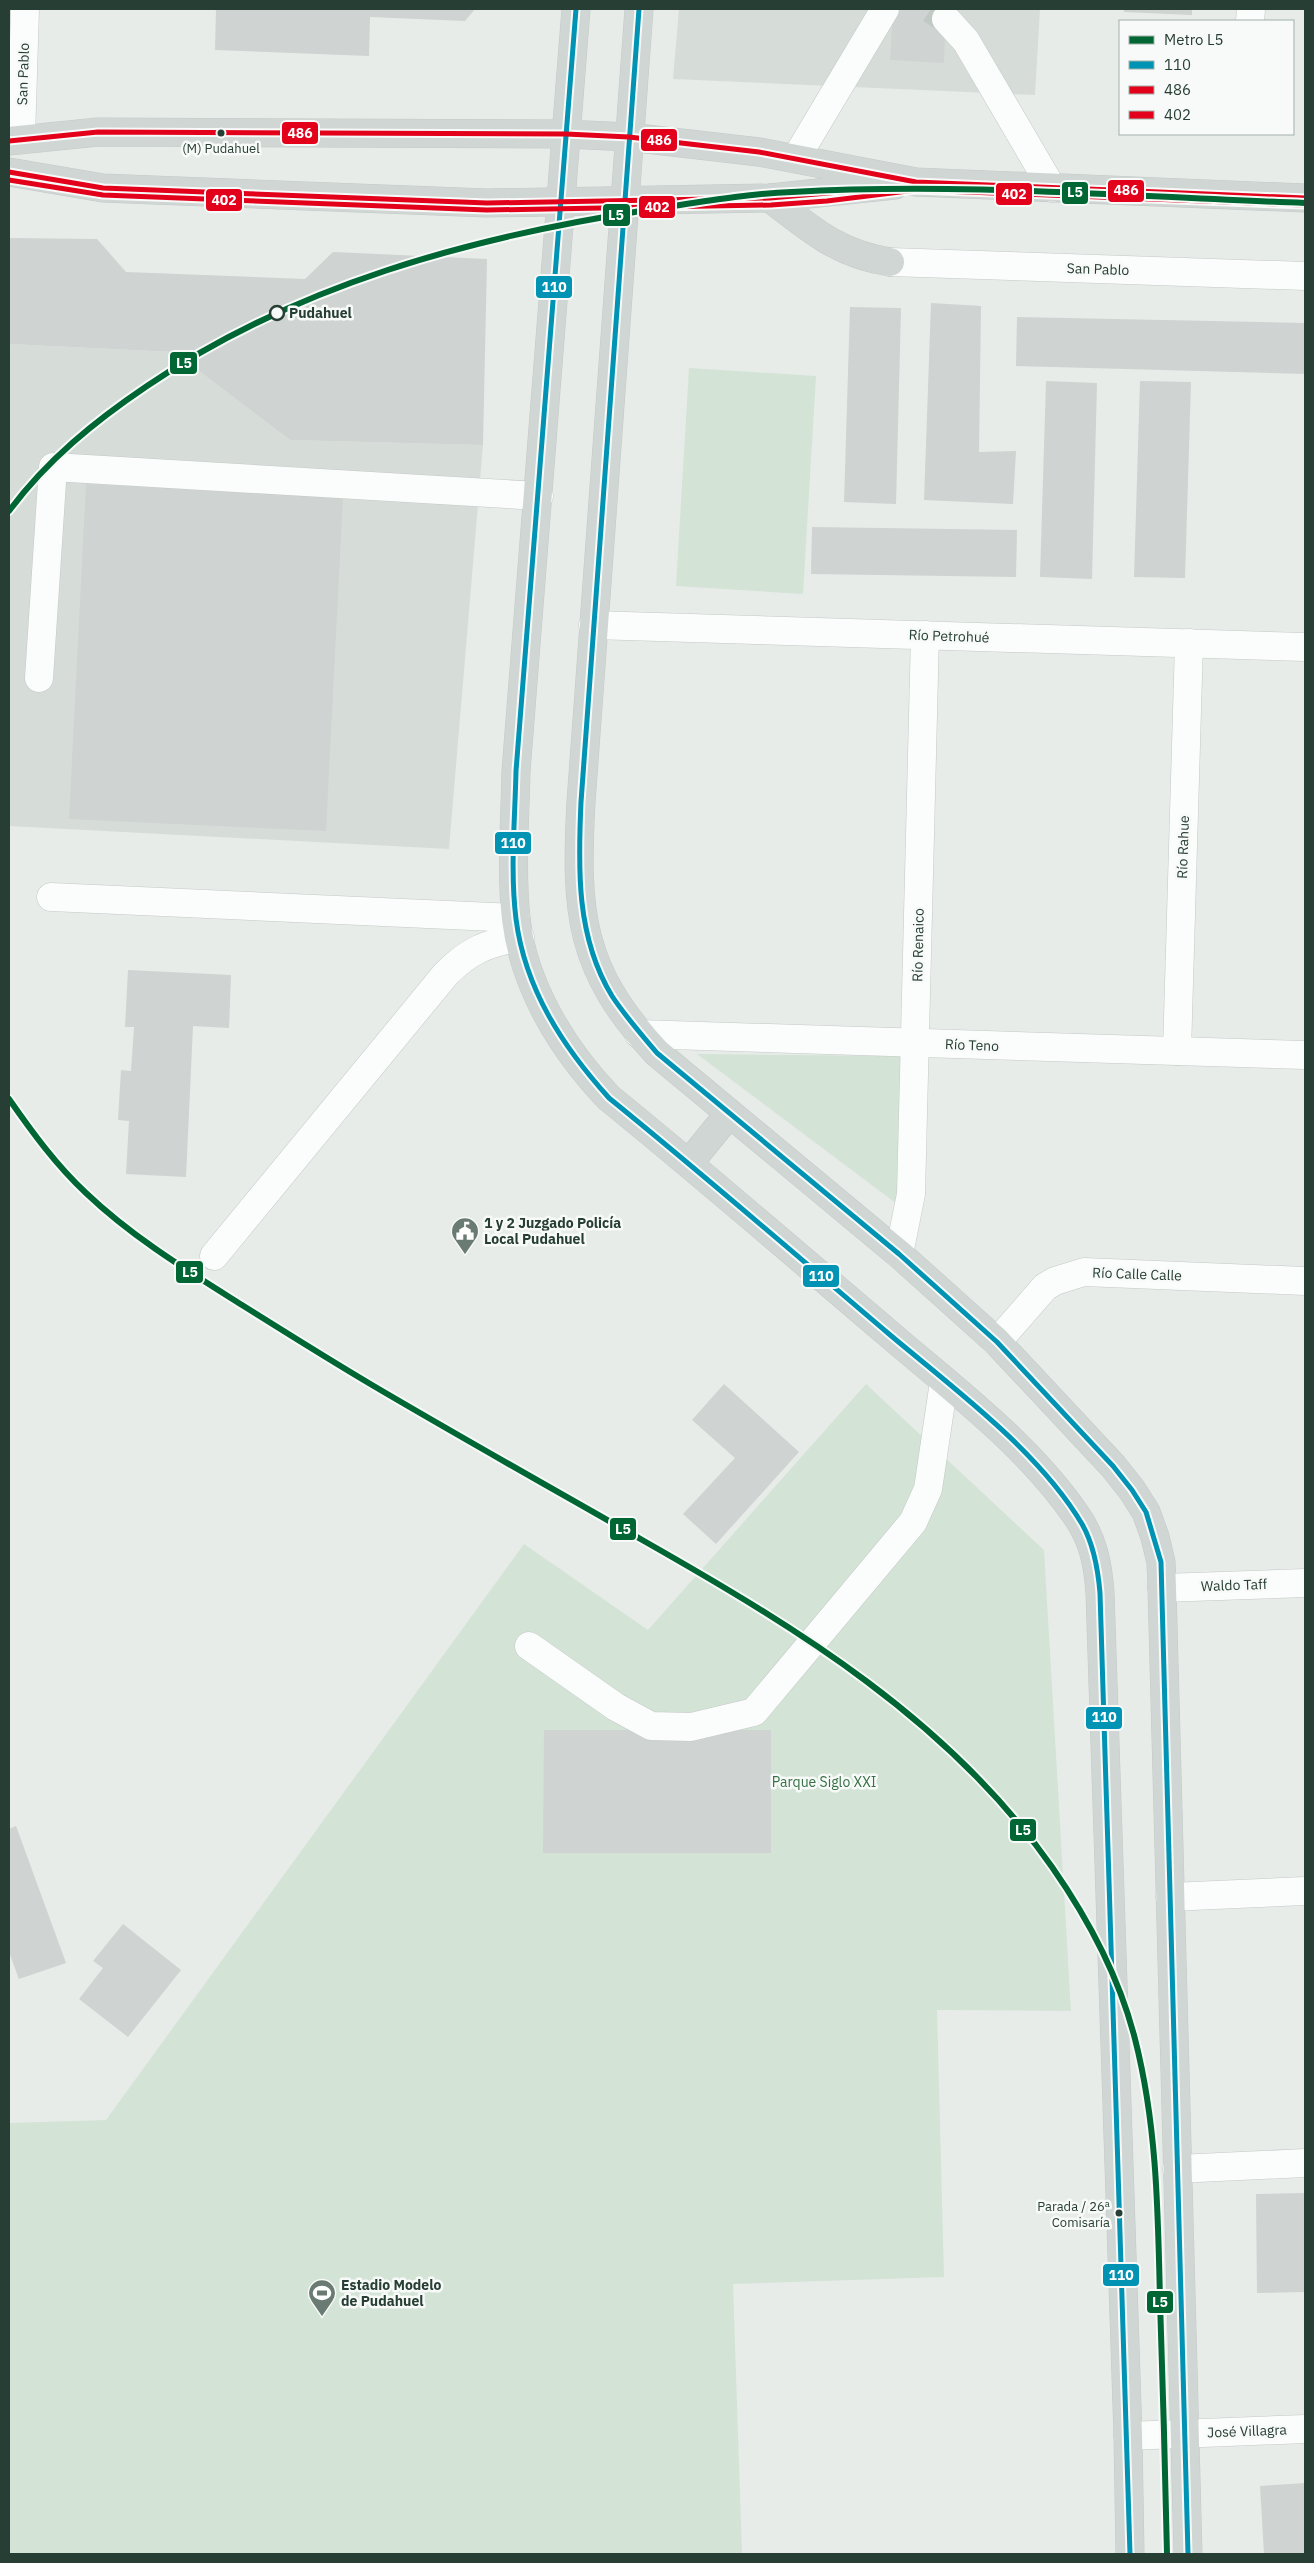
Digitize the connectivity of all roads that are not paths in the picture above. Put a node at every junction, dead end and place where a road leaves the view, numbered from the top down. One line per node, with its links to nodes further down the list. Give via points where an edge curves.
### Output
1 (25, 9): 8 (street, San Pablo)
2 (576, 9): 6 (main road)
3 (638, 9): 7 (main road)
4 (885, 9): 9 (street)
5 (946, 19): 12 (street, via 966,41)
6 (566, 134): 7 (main road, San Pablo); 8 (main road, San Pablo, via 98,132); 16 (main road)
7 (629, 137): 9 (main road, San Pablo); 15 (main road)
8 (15, 140)
9 (796, 158): 11 (main road, San Pablo)
10 (9, 172): 16 (main road, San Pablo, via 103,188 487,203)
11 (916, 182): 12 (main road, San Pablo); 13 (main road, San Pablo)
12 (1052, 188): 14 (main road, San Pablo)
13 (770, 198): 15 (main road, San Pablo); 17 (main road, via 840,249)
14 (1305, 198)
15 (624, 201): 16 (main road, San Pablo); 20 (main road)
16 (560, 202): 19 (main road)
17 (890, 262): 18 (street, San Pablo)
18 (1305, 276)
19 (539, 496): 24 (street, via 53,467); 26 (main road, via 516,771)
20 (594, 625): 21 (street, Río Petrohué); 27 (main road, via 578,842 581,912 605,986)
21 (926, 635): 22 (street, Río Petrohué); 28 (street, Río Renaico)
22 (1189, 643): 23 (street, Río Petrohué); 29 (street, Río Rahue)
23 (1305, 647)
24 (39, 678)
25 (51, 897): 26 (street)
26 (518, 928): 32 (main road, via 532,980 570,1052 609,1098); 34 (street, via 461,958 445,975)
27 (639, 1034): 28 (street, Río Teno); 31 (main road)
28 (915, 1044): 29 (street, Río Teno); 33 (street, Río Renaico, via 912,1194)
29 (1177, 1051): 30 (street, Río Teno)
30 (1305, 1055)
31 (729, 1114): 32 (main road); 33 (main road)
32 (689, 1163): 37 (main road)
33 (899, 1254): 36 (main road)
34 (214, 1256)
35 (1305, 1281): 36 (street, Río Calle Calle, via 1084,1272 1045,1287)
36 (996, 1342): 39 (main road, via 1132,1490 1156,1537)
37 (944, 1382): 40 (street, via 928,1490 913,1522 754,1712 691,1726 652,1726 616,1707); 47 (main road, via 1025,1454 1055,1488 1085,1530 1099,1569)
38 (1305, 1582): 39 (street, Waldo Taff)
39 (1162, 1588): 42 (main road)
40 (529, 1646)
41 (1305, 1891): 42 (street)
42 (1170, 1897): 44 (main road)
43 (1305, 2164): 44 (street)
44 (1177, 2169): 46 (main road)
45 (1305, 2429): 46 (street, José Villagra)
46 (1184, 2434): 47 (street, José Villagra); 49 (main road)
47 (1128, 2436): 48 (main road)
48 (1130, 2554)
49 (1188, 2554)

